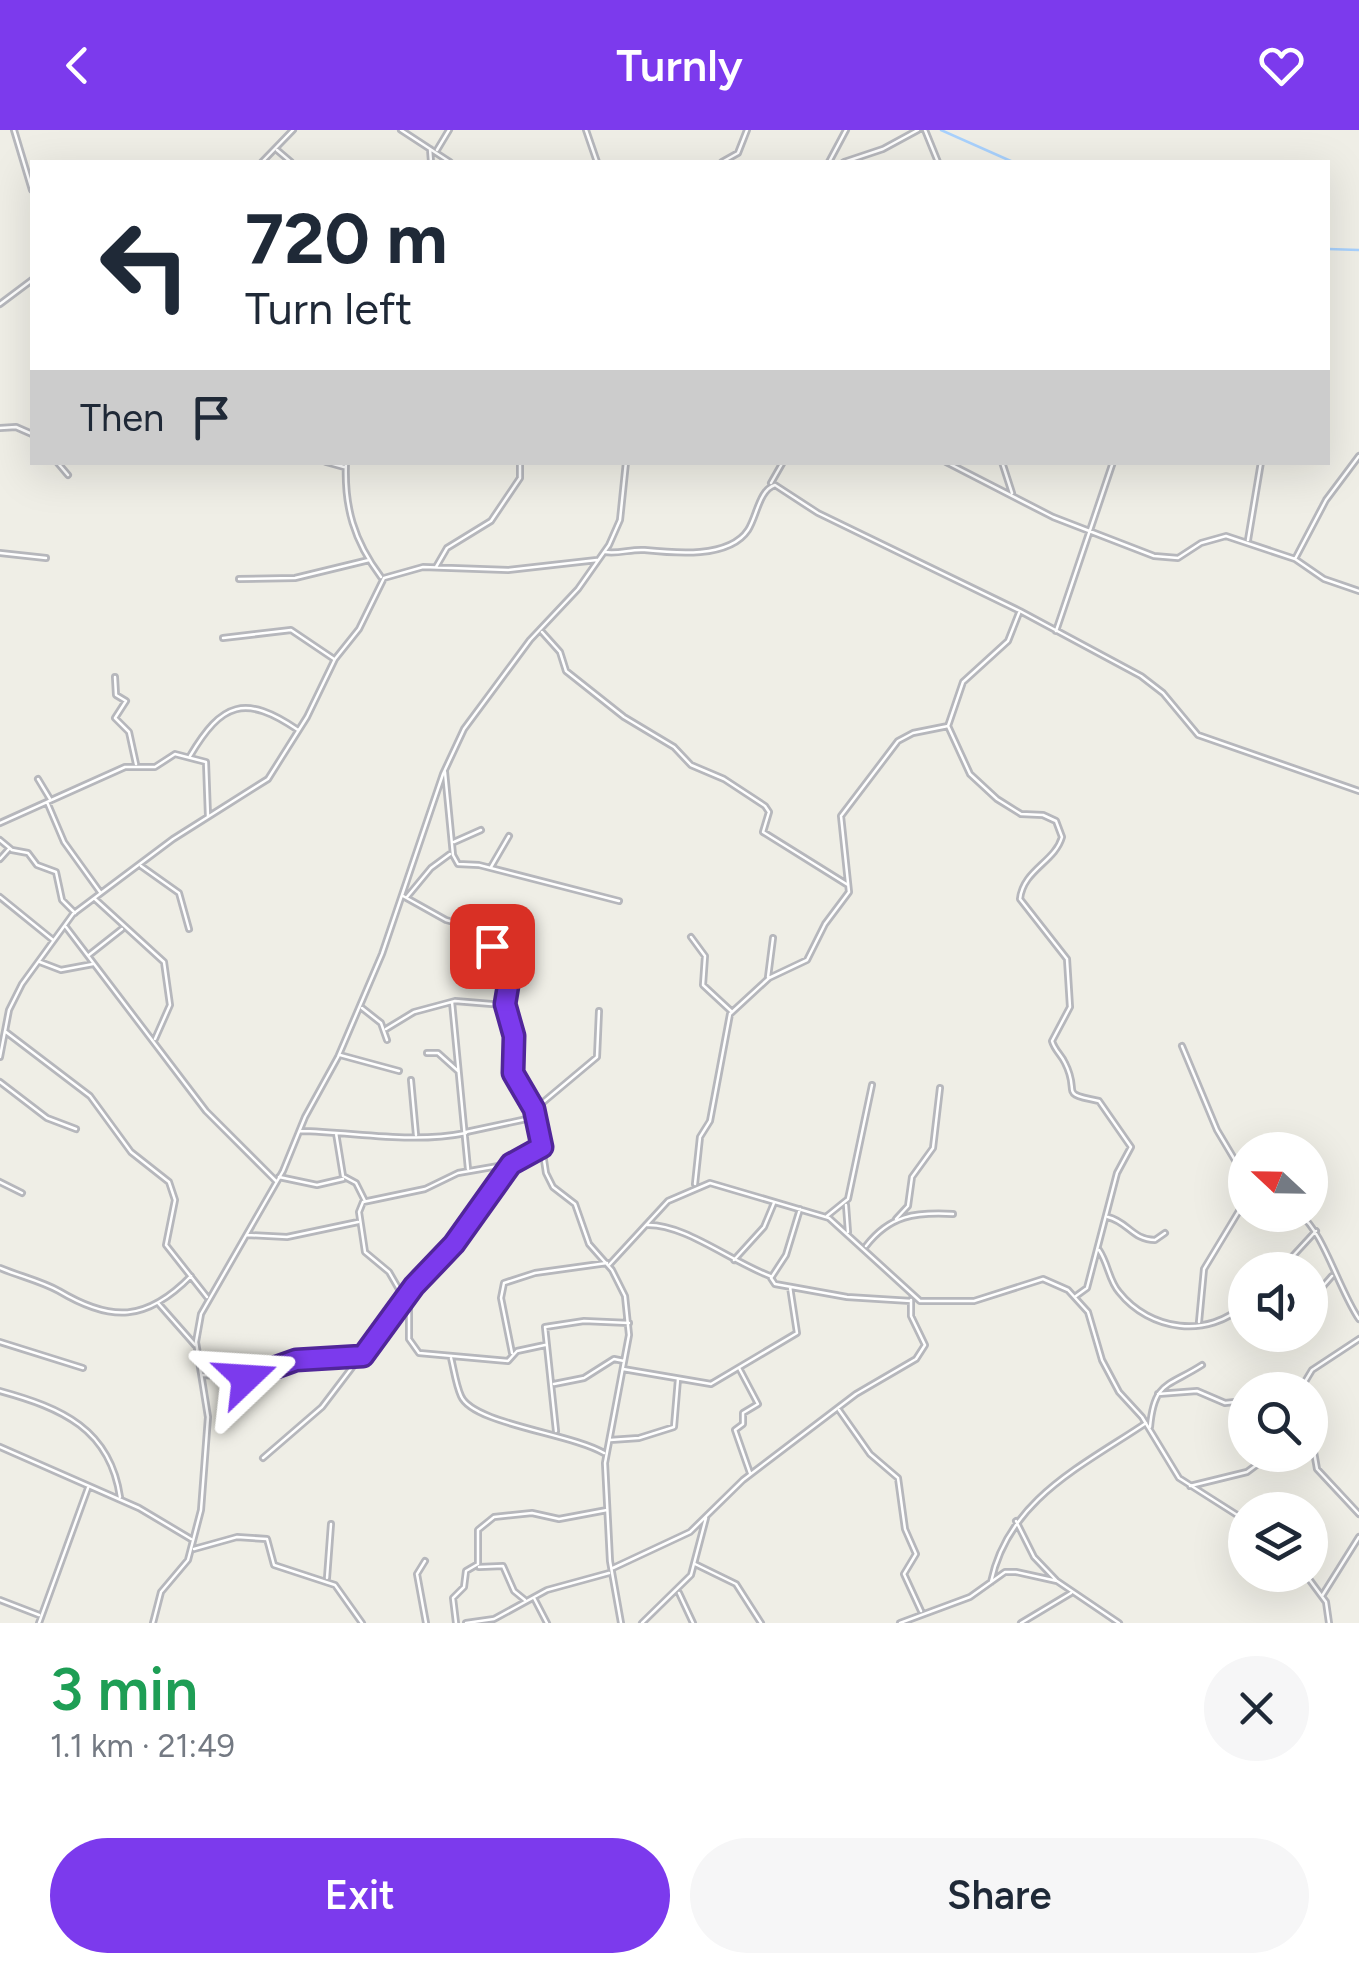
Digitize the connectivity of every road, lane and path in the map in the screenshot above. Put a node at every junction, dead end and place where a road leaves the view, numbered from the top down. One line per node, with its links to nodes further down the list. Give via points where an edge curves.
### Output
1 (14, 130): 22 (street)
2 (293, 130): 11 (street)
3 (401, 130): 10 (street)
4 (449, 130): 12 (street)
5 (586, 130): 17 (street)
6 (747, 130): 18 (street, via 738,152)
7 (846, 130): 19 (street)
8 (918, 130): 20 (street)
9 (925, 130): 21 (street)
10 (430, 148): 12 (street); 15 (street)
11 (275, 149): 13 (street); 14 (street)
12 (436, 152): 16 (street)
13 (264, 160)
14 (289, 160)
15 (432, 160)
16 (447, 160)
17 (595, 160)
18 (725, 160)
19 (830, 160)
20 (850, 160)
21 (937, 160)
22 (30, 183)
23 (30, 282): 24 (street)
24 (0, 304)
25 (0, 428): 26 (street)
26 (30, 433)
27 (1359, 456): 45 (street)
28 (60, 465): 37 (street)
29 (346, 465): 46 (street, via 346,508)
30 (520, 465): 48 (street, via 520,478 490,520 447,548)
31 (626, 465): 42 (street, via 620,520)
32 (781, 465): 38 (street)
33 (952, 465): 39 (street)
34 (1003, 465): 39 (street)
35 (1112, 465): 40 (street)
36 (1261, 465): 41 (street)
37 (68, 474)
38 (770, 484): 42 (street, via 747,532 721,544 693,555); 52 (street, via 818,514)
39 (1012, 494): 40 (street)
40 (1090, 534): 41 (street, via 1170,560 1213,539); 54 (street)
41 (1248, 542): 45 (street)
42 (604, 552): 47 (street)
43 (0, 553): 44 (street)
44 (46, 558)
45 (1295, 558): 51 (street, via 1324,579)
46 (369, 560): 49 (street, via 295,578); 50 (street)
47 (599, 560): 48 (street, via 530,569); 53 (street)
48 (435, 568): 50 (street, via 393,572)
49 (239, 579)
50 (382, 580): 56 (street, via 359,629)
51 (1359, 591)
52 (1020, 611): 54 (street); 58 (street, via 1008,641 963,682)
53 (540, 630): 62 (street, via 464,729); 77 (street, via 560,652 566,671 691,765 765,806 764,832)
54 (1056, 632): 64 (street, via 1151,684 1198,735)
55 (223, 638): 56 (street, via 291,630)
56 (335, 659): 59 (street)
57 (115, 678): 61 (street, via 116,695 126,700 115,718 129,732)
58 (948, 726): 77 (street, via 898,741 842,816); 137 (street, via 976,780 1006,807 1056,821 1062,836 1030,874 1020,899 1067,958 1070,1008 1052,1041 1072,1094 1099,1101 1130,1148)
59 (299, 730): 60 (street, via 269,710 229,712 210,722); 66 (street, via 268,779)
60 (190, 756): 61 (street, via 172,755 155,767); 66 (street, via 208,769)
61 (136, 765): 65 (street)
62 (444, 771): 71 (street); 80 (street)
63 (38, 779): 65 (street)
64 (1359, 791)
65 (49, 801): 67 (street); 78 (street, via 64,842)
66 (208, 818): 75 (street)
67 (0, 823)
68 (481, 830): 71 (street)
69 (510, 836): 76 (street)
70 (0, 840): 72 (street)
71 (452, 843): 73 (street)
72 (10, 849): 74 (street); 83 (street, via 56,872 62,900)
73 (452, 852): 76 (street, via 458,864); 80 (street)
74 (0, 859)
75 (140, 865): 78 (street); 86 (street, via 179,893)
76 (490, 869): 82 (street)
77 (850, 886): 93 (street, via 808,960)
78 (100, 893): 81 (street)
79 (0, 897): 89 (street)
80 (404, 897): 95 (street, via 476,928 510,974); 96 (street)
81 (94, 898): 83 (street); 85 (street)
82 (619, 901)
83 (75, 913): 84 (street)
84 (65, 925): 89 (street); 90 (street)
85 (123, 928): 90 (street); 103 (street, via 164,962 170,1005)
86 (189, 930)
87 (691, 937): 98 (street, via 705,956 706,991)
88 (773, 938): 93 (street)
89 (54, 940): 91 (street)
90 (88, 956): 92 (street)
91 (39, 961): 92 (street, via 61,970); 100 (street)
92 (94, 964): 103 (street)
93 (768, 979): 98 (street)
94 (452, 1002): 95 (street); 101 (street, via 414,1012); 110 (street)
95 (505, 1004): 115 (street, via 516,1084)
96 (360, 1006): 101 (street); 107 (street)
97 (599, 1011): 115 (street, via 597,1057)
98 (732, 1012): 129 (street, via 710,1121 700,1137)
99 (0, 1014): 100 (street)
100 (7, 1018): 102 (street)
101 (386, 1029): 104 (street)
102 (4, 1030): 108 (street); 154 (street, via 90,1096 131,1152 169,1182 175,1200 166,1246)
103 (154, 1039): 126 (street, via 206,1111)
104 (387, 1040)
105 (1182, 1046): 123 (street)
106 (427, 1053): 110 (street, via 438,1053)
107 (339, 1054): 109 (street); 118 (street)
108 (0, 1057)
109 (399, 1071)
110 (458, 1071): 120 (street)
111 (412, 1080): 121 (street)
112 (0, 1082): 117 (street, via 48,1118)
113 (872, 1085): 133 (street)
114 (940, 1088): 138 (street, via 933,1148)
115 (534, 1109): 116 (street)
116 (537, 1117): 120 (street); 122 (street)
117 (76, 1129)
118 (298, 1131): 119 (street); 126 (street)
119 (336, 1131): 121 (street, via 365,1138); 127 (street)
120 (466, 1132): 121 (street); 125 (street)
121 (416, 1136)
122 (542, 1147): 124 (street); 151 (street, via 553,1187 576,1204 589,1244)
123 (1228, 1148)
124 (511, 1164): 125 (street); 158 (street, via 454,1244)
125 (468, 1170): 131 (street, via 425,1189)
126 (278, 1179): 127 (street); 146 (street)
127 (344, 1179): 131 (street, via 354,1181)
128 (0, 1182): 130 (street)
129 (695, 1186): 132 (street, via 723,1184); 140 (street)
130 (22, 1193)
131 (365, 1202): 139 (street)
132 (774, 1203): 134 (street); 150 (street, via 764,1228)
133 (846, 1203): 136 (street); 142 (street)
134 (800, 1207): 136 (street); 155 (street, via 786,1255)
135 (953, 1214): 138 (street)
136 (826, 1217): 142 (street)
137 (1107, 1217): 143 (street, via 1140,1239 1155,1240); 148 (street)
138 (896, 1219): 147 (street)
139 (360, 1222): 146 (street, via 287,1236); 162 (street, via 365,1252 389,1272)
140 (644, 1225): 150 (street, via 674,1226); 151 (street)
141 (1228, 1230): 167 (street, via 1204,1270)
142 (848, 1232): 147 (street)
143 (1164, 1232)
144 (1315, 1232): 149 (street)
145 (1316, 1232): 153 (street)
146 (246, 1235): 160 (street)
147 (865, 1248): 161 (street)
148 (1098, 1248): 159 (street, via 1087,1288); 167 (street, via 1122,1297 1160,1323)
149 (1297, 1252)
150 (733, 1261): 155 (street)
151 (608, 1264): 166 (street, via 625,1296); 172 (street, via 504,1283)
152 (0, 1268): 163 (street, via 90,1310 115,1315)
153 (1333, 1275): 156 (street); 165 (street)
154 (191, 1276): 160 (street); 163 (street)
155 (772, 1276): 157 (street, via 775,1284)
156 (1328, 1281)
157 (790, 1287): 161 (street, via 848,1298); 178 (street, via 799,1330)
158 (408, 1294): 162 (street); 174 (street, via 412,1345 419,1353)
159 (1074, 1296): 161 (street, via 1042,1279 974,1301); 188 (street, via 1088,1312 1119,1392)
160 (208, 1298): 171 (street)
161 (911, 1298): 187 (street, via 925,1345 921,1354)
162 (404, 1299): 173 (street)
163 (157, 1302): 171 (street)
164 (1228, 1316): 167 (street)
165 (1359, 1320)
166 (629, 1323): 170 (street, via 550,1324); 175 (street)
167 (1198, 1326)
168 (1359, 1339): 180 (street)
169 (0, 1342): 177 (street)
170 (545, 1345): 172 (street); 183 (street)
171 (197, 1346): 181 (street)
172 (513, 1354): 174 (street, via 508,1361)
173 (363, 1356): 181 (street, via 296,1360 246,1378); 194 (street, via 322,1406)
174 (451, 1358): 190 (street, via 462,1398 477,1414)
175 (624, 1361): 179 (street); 183 (street)
176 (1202, 1365): 185 (street, via 1169,1380)
177 (82, 1368)
178 (739, 1368): 182 (street, via 712,1384); 197 (street, via 758,1404 743,1413 744,1424 735,1430)
179 (621, 1369): 182 (street); 191 (street)
180 (1311, 1372)
181 (202, 1375): 208 (street, via 208,1444)
182 (678, 1378): 191 (street, via 674,1427)
183 (552, 1384): 190 (street)
184 (0, 1391): 200 (street, via 74,1421 103,1444)
185 (1158, 1394): 186 (street, via 1197,1391); 189 (street)
186 (1228, 1403)
187 (838, 1408): 197 (street); 224 (street, via 870,1454 895,1473 904,1529 916,1554 904,1574)
188 (1146, 1423): 189 (street); 205 (street, via 1100,1449)
189 (1150, 1428): 198 (street)
190 (556, 1433): 193 (street)
191 (608, 1440): 193 (street)
192 (0, 1446): 199 (street)
193 (605, 1454): 201 (street)
194 (263, 1458)
195 (1247, 1472): 198 (street)
196 (1322, 1472): 203 (street)
197 (751, 1474): 204 (street)
198 (1189, 1486): 202 (street)
199 (88, 1487): 200 (street); 225 (street)
200 (120, 1500): 208 (street)
201 (609, 1510): 212 (street, via 558,1519 532,1513 494,1517 478,1530); 213 (street)
202 (1228, 1510)
203 (1359, 1514)
204 (706, 1517): 211 (street); 213 (street, via 679,1539)
205 (1016, 1521): 215 (street); 216 (street)
206 (330, 1524): 214 (street)
207 (1359, 1537): 221 (street)
208 (194, 1541): 209 (street)
209 (192, 1549): 214 (street, via 238,1537 265,1538 274,1565); 227 (street, via 161,1592)
210 (425, 1561): 229 (street, via 417,1574)
211 (695, 1564): 217 (street); 236 (street, via 736,1584)
212 (476, 1567): 223 (street, via 503,1566); 230 (street, via 466,1571 464,1587 453,1598)
213 (612, 1570): 220 (street); 233 (street)
214 (326, 1580): 228 (street)
215 (1057, 1581): 216 (street, via 1005,1572); 218 (street)
216 (991, 1583): 224 (street, via 970,1598)
217 (678, 1591): 234 (street); 235 (street)
218 (1072, 1592): 238 (street); 239 (street)
219 (1319, 1592): 221 (street)
220 (534, 1596): 223 (street); 232 (street)
221 (1322, 1596): 240 (street)
222 (0, 1600): 225 (street)
223 (526, 1601): 231 (street, via 503,1616)
224 (922, 1612): 237 (street)
225 (41, 1616): 226 (street)
226 (39, 1623)
227 (154, 1623)
228 (362, 1623)
229 (426, 1623)
230 (456, 1623)
231 (466, 1623)
232 (548, 1623)
233 (621, 1623)
234 (642, 1623)
235 (693, 1623)
236 (762, 1623)
237 (900, 1623)
238 (1021, 1623)
239 (1119, 1623)
240 (1329, 1623)

